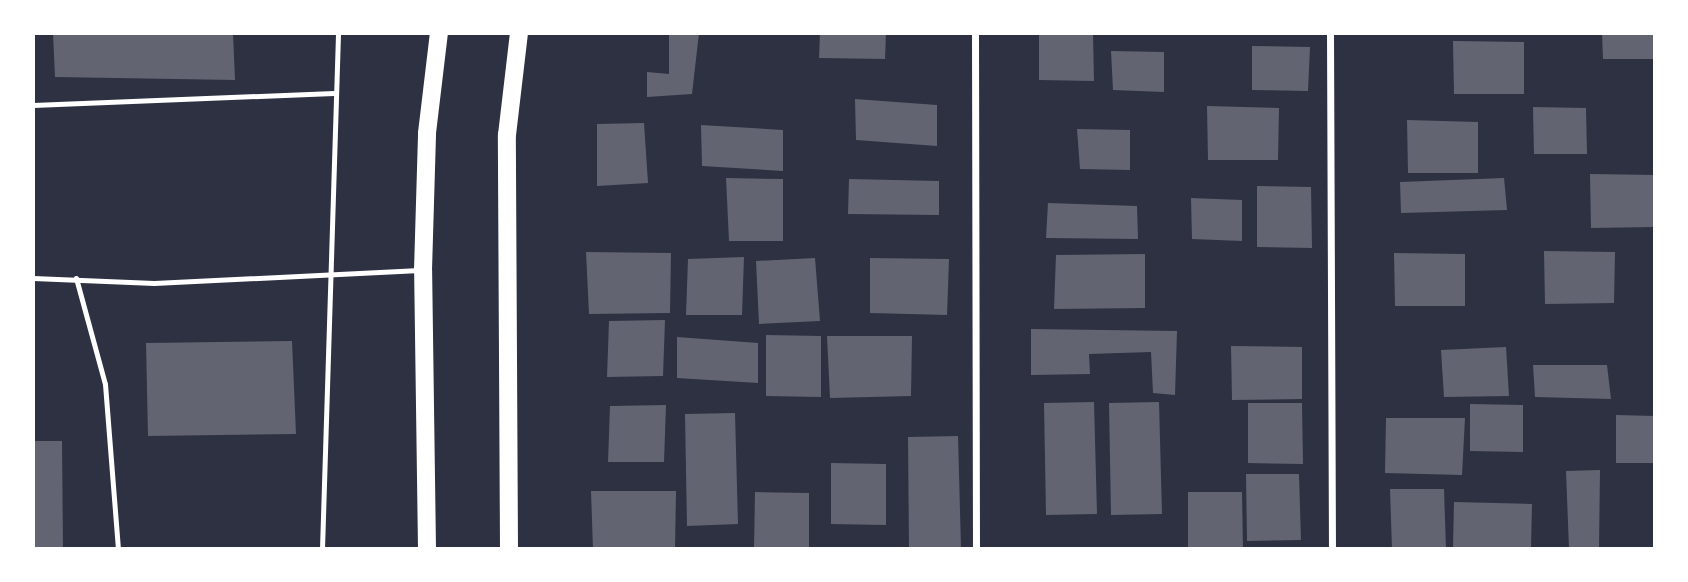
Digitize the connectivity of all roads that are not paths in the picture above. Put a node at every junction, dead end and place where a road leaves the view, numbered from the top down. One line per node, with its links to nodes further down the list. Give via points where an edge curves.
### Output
1 (338, 33): 6 (lane)
2 (439, 33): 8 (main road, via 427,132)
3 (519, 33): 15 (main road, via 507,135)
4 (975, 33): 16 (street)
5 (1330, 33): 17 (street)
6 (334, 93): 7 (lane); 9 (lane)
7 (33, 105)
8 (423, 270): 9 (lane); 14 (main road)
9 (331, 276): 11 (lane, via 154,283); 13 (lane)
10 (33, 278): 11 (lane)
11 (76, 278): 12 (lane, via 105,384)
12 (118, 549)
13 (323, 549)
14 (427, 549)
15 (509, 549)
16 (976, 549)
17 (1332, 549)

